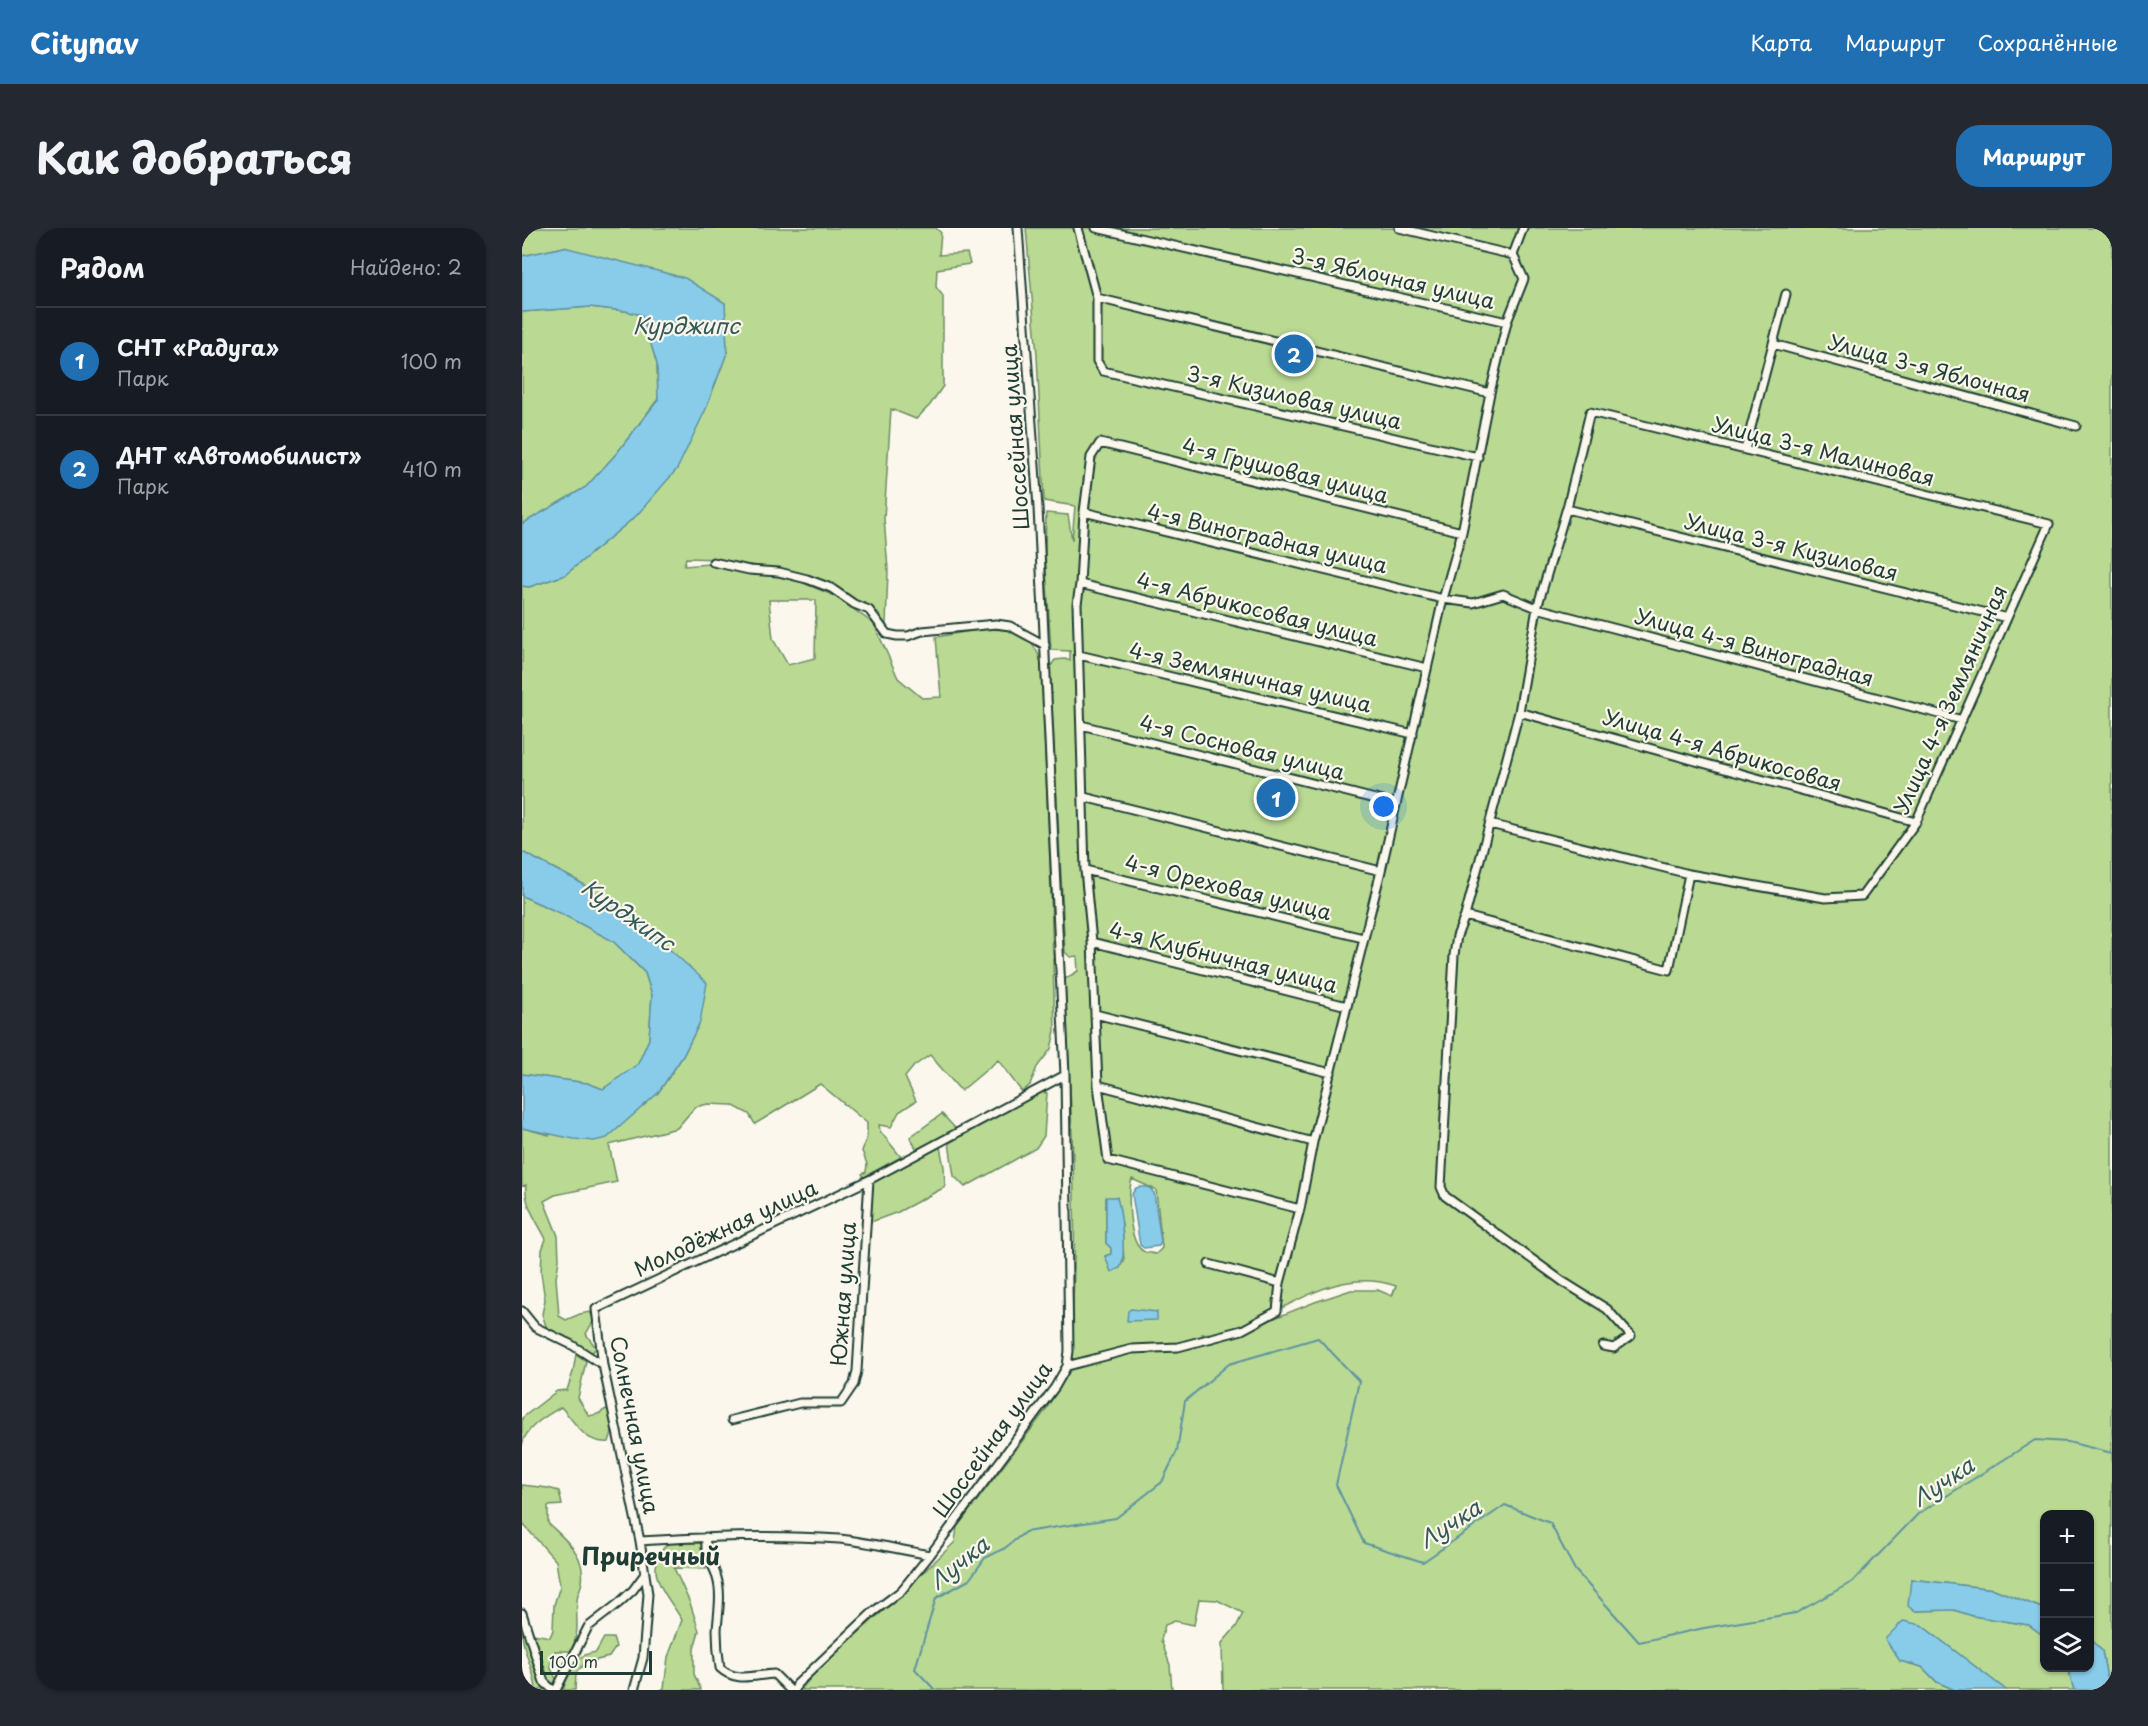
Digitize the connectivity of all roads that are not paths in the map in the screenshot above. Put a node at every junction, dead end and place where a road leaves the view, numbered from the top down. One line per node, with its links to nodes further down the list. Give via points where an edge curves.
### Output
1 (1018, 228): 24 (street, Шоссейная улица)
2 (1078, 228): 8 (street)
3 (1096, 228): 9 (street, 3-я Яблочная улица)
4 (1399, 228): 6 (street)
5 (1523, 228): 6 (street)
6 (1513, 255): 9 (street, via 1524,279)
7 (1786, 294): 10 (street)
8 (1097, 298): 11 (street); 14 (street, 3-я Кизиловая улица, via 1097,362 1103,371)
9 (1507, 322): 11 (street)
10 (1773, 344): 12 (street, Улица 3-я Яблочная); 13 (street)
11 (1490, 393): 14 (street)
12 (2076, 426)
13 (1745, 450): 15 (street, Улица 3-я Малиновая, via 1590,412); 17 (street, Улица 3-я Малиновая)
14 (1478, 457): 18 (street)
15 (1567, 509): 22 (street); 23 (street, Улица 3-я Кизиловая)
16 (1084, 512): 18 (street, 4-я Грушовая улица, via 1091,457 1100,442); 20 (street); 21 (street, 4-я Виноградная улица)
17 (2049, 524): 23 (street, Улица 4-я Земляничная)
18 (1462, 532): 21 (street)
19 (713, 562): 24 (street, via 779,572 831,588 869,610 886,634 908,636 922,631 996,624 1010,626)
20 (1080, 584): 25 (street); 26 (street, 4-я Абрикосовая улица)
21 (1443, 599): 22 (street, 4-я Виноградная улица, via 1473,603 1503,594); 26 (street)
22 (1537, 608): 27 (street); 28 (street, Улица 4-я Виноградная)
23 (2007, 618): 28 (street, Улица 4-я Земляничная)
24 (1045, 645): 44 (street, Шоссейная улица)
25 (1079, 655): 29 (street); 30 (street, 4-я Земляничная улица)
26 (1427, 668): 30 (street)
27 (1519, 712): 33 (street, Улица 4-я Абрикосовая); 34 (street)
28 (1962, 720): 33 (street, Улица 4-я Земляничная)
29 (1081, 725): 31 (street); 32 (street, 4-я Сосновая улица)
30 (1413, 734): 32 (street)
31 (1084, 797): 35 (street); 36 (street)
32 (1395, 804): 36 (street)
33 (1916, 822): 37 (street, Улица 4-я Земляничная, via 1862,896 1825,898)
34 (1490, 824): 37 (street, Улица 4-я Земляничная); 38 (street)
35 (1085, 870): 39 (street, 4-я Ореховая улица); 40 (street)
36 (1381, 870): 39 (street)
37 (1689, 874): 38 (street, via 1669,969)
38 (1465, 916): 53 (street, via 1454,955 1441,1187 1445,1196 1607,1310 1631,1336 1614,1348)
39 (1363, 938): 41 (street)
40 (1092, 942): 41 (street, 4-я Клубничная улица); 42 (street)
41 (1347, 1006): 43 (street)
42 (1095, 1014): 43 (street); 45 (street)
43 (1331, 1073): 46 (street)
44 (1065, 1075): 47 (street, Молодёжная улица); 55 (street, Шоссейная улица)
45 (1098, 1085): 46 (street); 48 (street, via 1108,1160)
46 (1313, 1142): 48 (street)
47 (869, 1180): 51 (street, Молодёжная улица); 56 (street, Южная улица, via 854,1384 841,1403 800,1403)
48 (1300, 1209): 50 (street)
49 (1209, 1264): 50 (street)
50 (1280, 1283): 55 (street, via 1277,1311 1242,1330 1178,1347 1132,1349)
51 (596, 1309): 54 (street, Солнечная улица)
52 (522, 1311): 54 (street, via 535,1327)
53 (1603, 1346)
54 (603, 1365): 58 (street, Солнечная улица)
55 (1067, 1366): 59 (street, Шоссейная улица)
56 (732, 1420)
57 (706, 1537): 58 (street); 59 (street, via 841,1539); 64 (street, via 709,1562 717,1577 720,1668 739,1678 774,1674)
58 (640, 1541): 60 (street, Солнечная улица)
59 (930, 1555): 64 (street, Шоссейная улица, via 901,1591 864,1620)
60 (644, 1575): 62 (street, via 633,1590 588,1628); 63 (street, Солнечная улица, via 648,1594 643,1658)
61 (522, 1613): 62 (street, via 544,1682)
62 (554, 1690)
63 (634, 1690)
64 (793, 1690)

